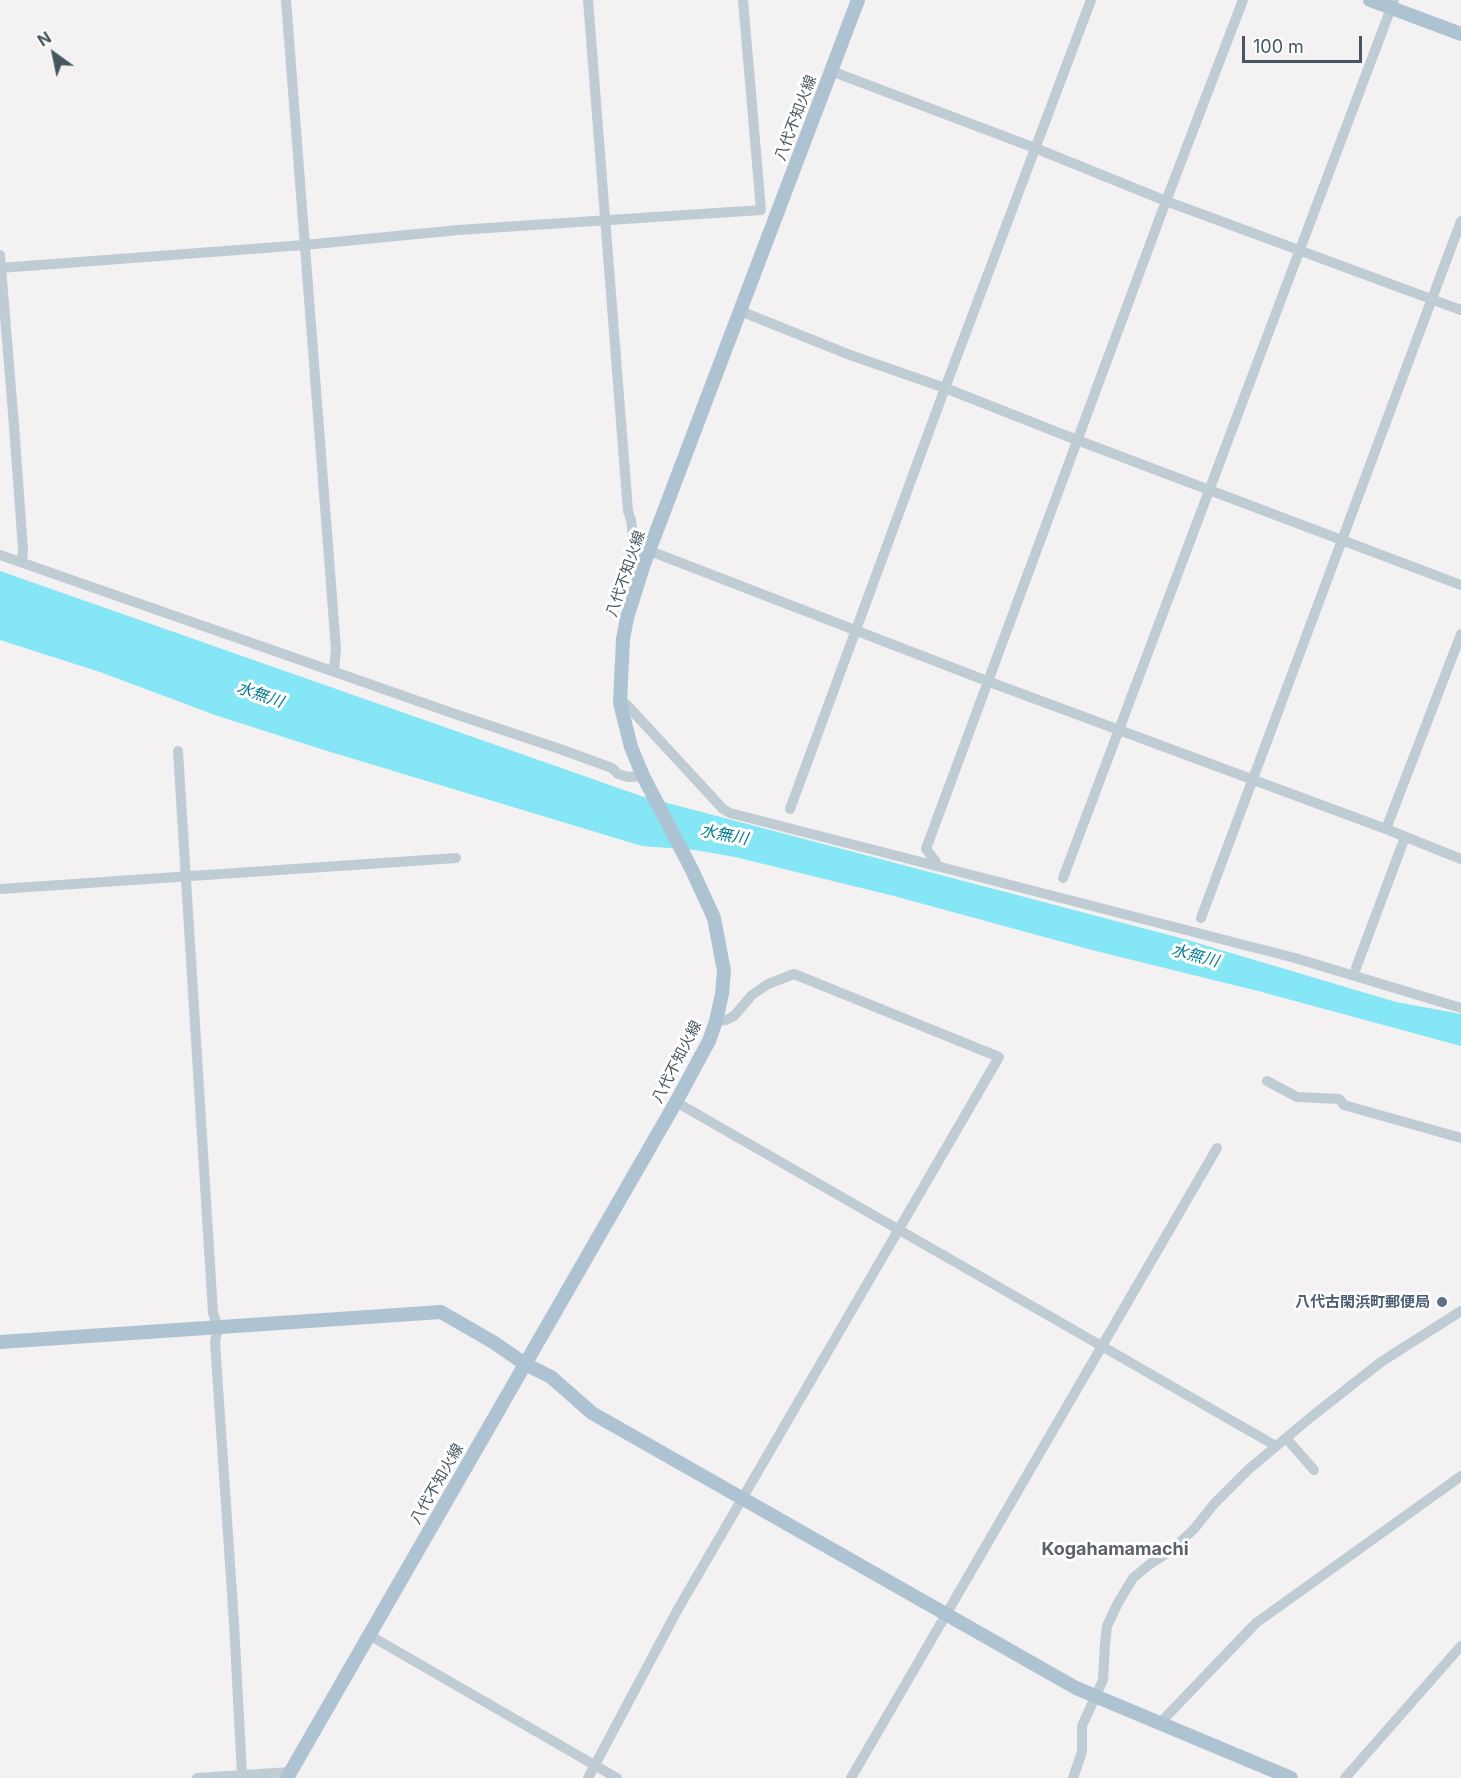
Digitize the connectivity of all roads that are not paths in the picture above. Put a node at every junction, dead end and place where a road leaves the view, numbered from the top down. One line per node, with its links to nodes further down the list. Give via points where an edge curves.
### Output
1 (286, 0): 15 (street)
2 (588, 0): 13 (street)
3 (743, 0): 13 (street, via 761,210)
4 (858, 0): 10 (main road, 八代不知火線)
5 (1091, 0): 11 (street)
6 (1243, 0): 12 (street)
7 (1370, 0): 8 (main road)
8 (1393, 4): 9 (main road); 16 (street)
9 (1461, 34)
10 (831, 71): 11 (street); 21 (main road, 八代不知火線)
11 (1035, 148): 12 (street); 22 (street)
12 (1166, 201): 16 (street); 23 (street)
13 (606, 221): 15 (street); 27 (street, via 628,511 634,552)
14 (1461, 221): 19 (street)
15 (304, 245): 18 (street); 32 (street, via 336,649)
16 (1301, 251): 19 (street); 24 (street)
17 (0, 255): 18 (street)
18 (1, 268): 28 (street)
19 (1431, 300): 20 (street); 25 (street)
20 (1461, 310)
21 (740, 311): 22 (street); 27 (main road, 八代不知火線)
22 (945, 388): 23 (street); 30 (street)
23 (1077, 440): 24 (street); 33 (street)
24 (1209, 490): 25 (street); 35 (street)
25 (1342, 541): 29 (street); 38 (street)
26 (0, 555): 28 (street)
27 (647, 557): 30 (street); 34 (main road, 八代不知火線, via 627,618)
28 (22, 562): 32 (street)
29 (1461, 585)
30 (856, 630): 33 (street); 39 (street)
31 (1461, 634): 40 (street)
32 (334, 671): 37 (street, via 560,748 612,768 618,774)
33 (987, 681): 35 (street); 44 (street, via 926,849)
34 (620, 704): 37 (main road, 八代不知火線, via 631,747); 44 (street, via 626,704 730,813)
35 (1119, 729): 38 (street); 46 (street)
36 (178, 751): 45 (street)
37 (645, 779): 51 (main road, 八代不知火線, via 714,918 724,971)
38 (1252, 779): 40 (street); 48 (street)
39 (790, 810)
40 (1386, 829): 41 (street)
41 (1405, 837): 43 (street); 49 (street)
42 (456, 858): 45 (street)
43 (1461, 859)
44 (936, 865): 50 (street, via 1295,958)
45 (186, 877): 47 (street); 58 (street, via 213,1313)
46 (1064, 878)
47 (0, 889)
48 (1201, 918)
49 (1356, 968)
50 (1461, 1008)
51 (716, 1021): 53 (main road, 八代不知火線); 56 (street, via 734,1016 752,995 794,974 999,1057)
52 (1267, 1081): 54 (street, via 1297,1097 1339,1099 1344,1105)
53 (676, 1102): 56 (street); 61 (main road, 八代不知火線)
54 (1461, 1138)
55 (1216, 1148): 60 (street)
56 (899, 1230): 60 (street); 66 (street)
57 (1461, 1311): 62 (street, via 1381,1362)
58 (218, 1327): 59 (main road); 61 (main road, via 441,1312); 73 (street, via 215,1341)
59 (0, 1342)
60 (1101, 1347): 63 (street); 67 (street)
61 (525, 1364): 66 (main road, via 551,1377 592,1413); 68 (main road, 八代不知火線)
62 (1286, 1438): 63 (street); 64 (street)
63 (1276, 1446): 70 (street, via 1172,1550 1133,1578 1107,1626 1103,1680)
64 (1314, 1470)
65 (1461, 1476): 71 (street, via 1256,1623)
66 (743, 1497): 67 (main road); 72 (street)
67 (946, 1615): 70 (main road); 78 (street)
68 (369, 1635): 72 (street); 74 (main road, 八代不知火線)
69 (1461, 1646): 81 (street)
70 (1096, 1696): 71 (main road); 79 (street, via 1082,1726 1082,1752)
71 (1160, 1723): 80 (main road)
72 (595, 1766): 76 (street); 77 (street)
73 (242, 1775): 74 (street); 75 (street)
74 (289, 1775)
75 (197, 1778)
76 (588, 1778)
77 (616, 1778)
78 (850, 1778)
79 (1073, 1778)
80 (1292, 1778)
81 (1345, 1778)

